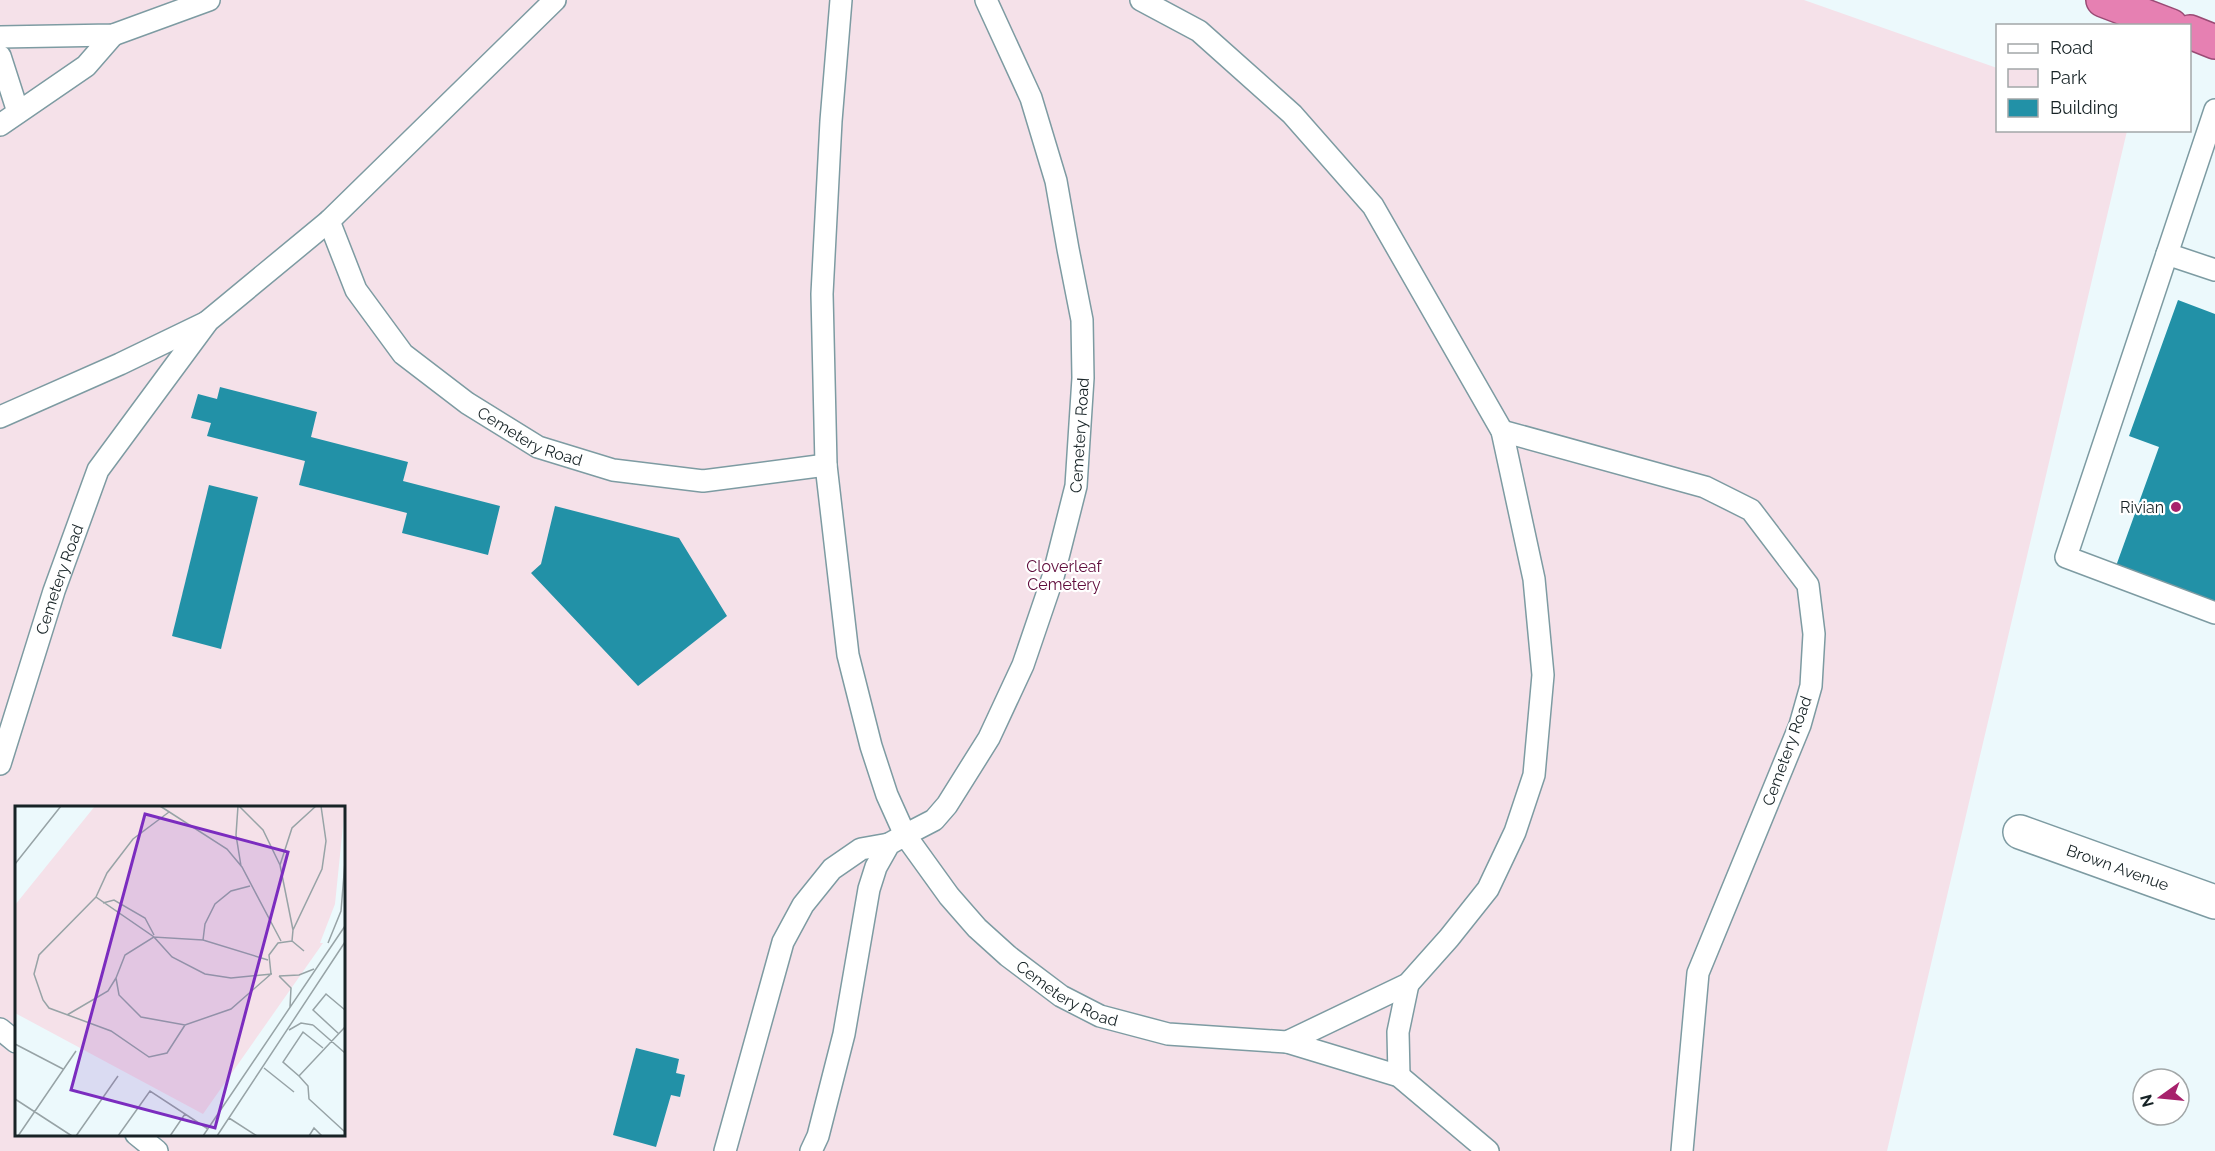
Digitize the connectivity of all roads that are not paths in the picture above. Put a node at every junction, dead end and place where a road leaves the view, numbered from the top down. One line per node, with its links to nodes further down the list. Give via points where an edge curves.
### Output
1 (209, 0): 9 (lane)
2 (555, 0): 16 (lane, Cemetery Road)
3 (841, 0): 22 (lane, Cemetery Road, via 822,294)
4 (986, 0): 26 (lane, Cemetery Road, via 1031,98 1056,181 1082,320 1083,378 1076,486 1053,577 1023,665 989,738 934,820)
5 (1141, 0): 21 (lane, Cemetery Road, via 1199,31 1292,114 1373,206)
6 (2103, 0): 7 (highway)
7 (2166, 24)
8 (2191, 32): 11 (highway)
9 (114, 35): 10 (lane); 14 (lane, via 86,66)
10 (0, 37)
11 (2215, 42)
12 (0, 56): 14 (lane)
13 (2215, 110): 17 (lane)
14 (18, 112): 15 (lane)
15 (0, 125)
16 (329, 221): 19 (lane, Cemetery Road); 22 (lane, Cemetery Road, via 356,290 403,354 466,403 538,447 613,470 703,481)
17 (2167, 254): 18 (lane); 23 (lane, via 2066,557)
18 (2215, 270)
19 (208, 321): 20 (lane, Cemetery Road); 24 (lane, Cemetery Road, via 98,470 54,591)
20 (0, 417)
21 (1502, 431): 28 (lane, Cemetery Road, via 1534,579 1543,675 1534,775 1515,832 1488,889); 38 (lane, Cemetery Road, via 1705,487 1751,510 1808,585 1814,634 1811,686 1800,725 1698,973)
22 (826, 465): 26 (lane, Cemetery Road, via 848,655)
23 (2215, 613)
24 (0, 764)
25 (2020, 832): 27 (street, Brown Avenue)
26 (897, 839): 31 (lane, Cemetery Road, via 977,928 1061,996 1100,1016 1168,1034); 35 (lane, Cemetery Road, via 861,849 832,869 803,905 783,942); 36 (lane, via 876,867 869,889 844,1034)
27 (2215, 903)
28 (1408, 984): 31 (lane, Cemetery Road); 32 (lane, Cemetery Road, via 1398,1032)
29 (0, 1029): 30 (lane)
30 (15, 1041)
31 (1287, 1042): 32 (lane, Cemetery Road)
32 (1399, 1076): 37 (lane, Cemetery Road)
33 (138, 1136): 34 (lane)
34 (157, 1151)
35 (725, 1151)
36 (811, 1151)
37 (1488, 1151)
38 (1682, 1151)

